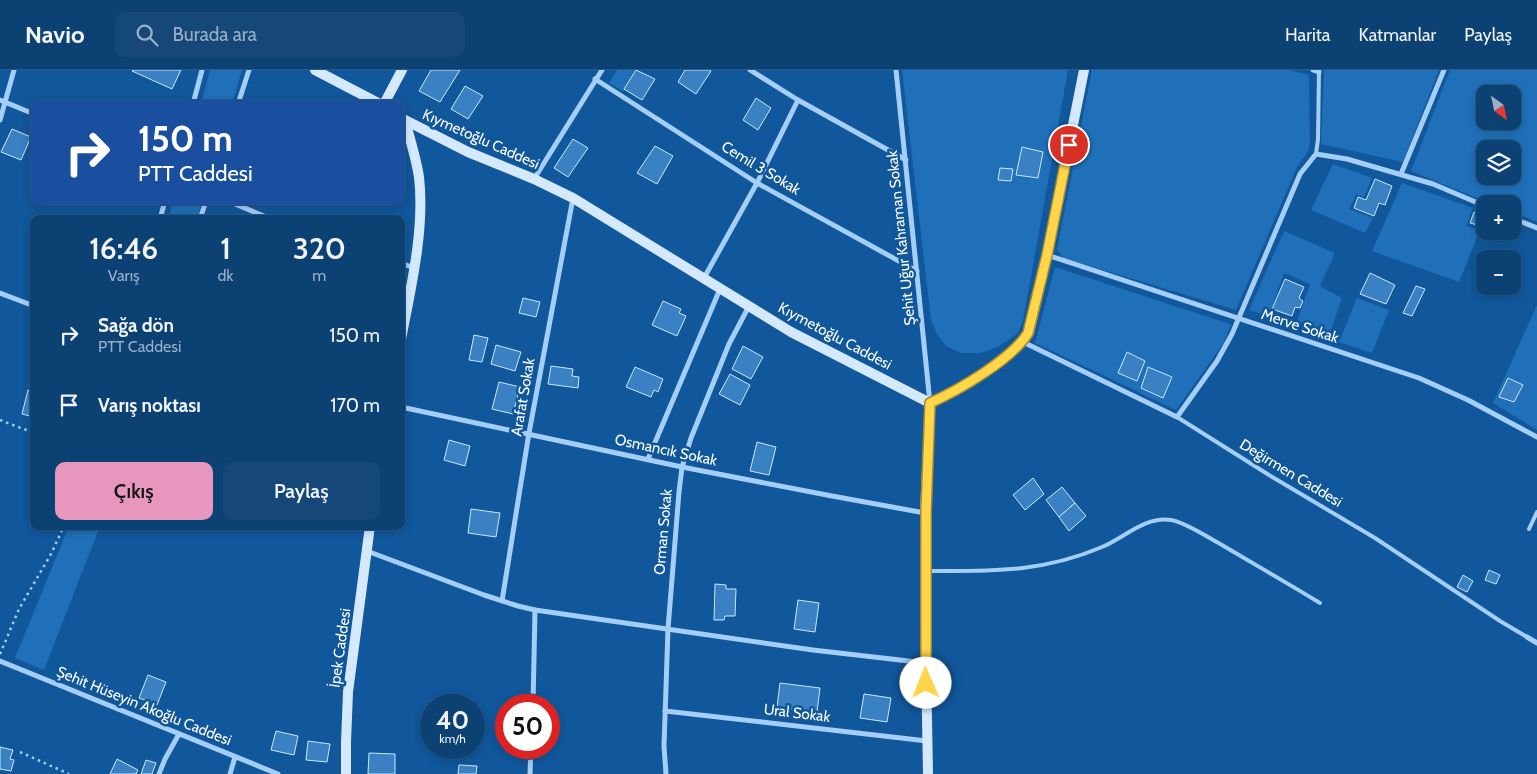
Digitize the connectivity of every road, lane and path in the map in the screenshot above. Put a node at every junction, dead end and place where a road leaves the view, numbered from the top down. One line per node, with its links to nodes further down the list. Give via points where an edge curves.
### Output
1 (14, 70): 21 (street)
2 (202, 70): 16 (street)
3 (249, 70): 17 (street)
4 (315, 70): 18 (main road)
5 (402, 70): 19 (main road)
6 (602, 70): 15 (street)
7 (750, 70): 14 (street)
8 (762, 70): 14 (street)
9 (896, 70): 27 (street, Şehit Uğur Kahraman Sokak)
10 (1084, 70): 37 (main road)
11 (1313, 70): 13 (street)
12 (1444, 70): 28 (street)
13 (1319, 71): 26 (lane)
14 (759, 76): 20 (street)
15 (595, 79): 29 (street); 30 (street, Cemil 3 Sokak)
16 (194, 100)
17 (239, 100)
18 (372, 100)
19 (386, 100)
20 (798, 100): 27 (street); 30 (street)
21 (2, 101): 22 (street); 23 (street)
22 (30, 112)
23 (0, 120)
24 (405, 121): 29 (main road, Kıymetoğlu Caddesi, via 468,152)
25 (405, 127): 39 (main road, via 419,177)
26 (1316, 154): 28 (street); 47 (street, via 1300,174)
27 (906, 160): 40 (street, Şehit Uğur Kahraman Sokak)
28 (1401, 174): 32 (street)
29 (534, 178): 31 (main road, Kıymetoğlu Caddesi)
30 (758, 182): 40 (street, Cemil 3 Sokak); 41 (street)
31 (573, 198): 41 (main road, Kıymetoğlu Caddesi); 54 (street, Arafat Sokak)
32 (1476, 202)
33 (238, 205): 34 (street)
34 (261, 215)
35 (1521, 222): 36 (street)
36 (1537, 228)
37 (1047, 255): 47 (street, Merve Sokak); 48 (main road, via 1032,325)
38 (405, 265): 39 (street)
39 (414, 268): 46 (main road)
40 (917, 271): 49 (street, Şehit Uğur Kahraman Sokak)
41 (704, 278): 42 (main road, Kıymetoğlu Caddesi)
42 (720, 288): 45 (main road, Kıymetoğlu Caddesi); 56 (street)
43 (0, 293): 44 (street)
44 (30, 304)
45 (749, 306): 49 (main road, Kıymetoğlu Caddesi, via 791,332); 57 (street, Orman Sokak, via 729,344)
46 (405, 317)
47 (1239, 319): 51 (street, via 1217,361); 55 (street, Merve Sokak, via 1419,378)
48 (1023, 342): 49 (main road, via 976,378); 51 (street, Değirmen Caddesi)
49 (930, 403): 59 (main road)
50 (405, 408): 54 (street, Osmancık Sokak)
51 (1177, 417): 69 (lane, Değirmen Caddesi)
52 (0, 420): 53 (path)
53 (30, 431)
54 (529, 433): 56 (street, Osmancık Sokak); 65 (street, Arafat Sokak)
55 (1537, 437)
56 (648, 459): 57 (street, Osmancık Sokak)
57 (682, 467): 59 (street, Osmancık Sokak); 68 (street, Orman Sokak)
58 (1537, 512): 60 (lane)
59 (926, 513): 64 (main road)
60 (1529, 529)
61 (62, 530): 71 (path, via 19,609)
62 (369, 530): 63 (main road, İpek Caddesi)
63 (366, 551): 65 (street); 85 (main road, İpek Caddesi, via 348,692)
64 (926, 571): 66 (lane, via 995,571 1055,563 1104,546 1147,523 1168,519 1207,536); 73 (main road)
65 (502, 601): 67 (street)
66 (1320, 602)
67 (535, 610): 68 (street); 74 (street)
68 (668, 630): 73 (street); 75 (street, Orman Sokak)
69 (1527, 636): 70 (street, Değirmen Caddesi)
70 (1537, 643)
71 (0, 654)
72 (0, 661): 76 (street, Şehit Hüseyin Akoğlu Caddesi)
73 (926, 663): 77 (main road)
74 (533, 694)
75 (665, 711): 77 (street, Ural Sokak); 87 (street, Orman Sokak)
76 (179, 734): 79 (street, Şehit Hüseyin Akoğlu Caddesi); 82 (street)
77 (927, 742): 88 (main road)
78 (20, 752): 81 (path)
79 (235, 757): 83 (street); 84 (street, Şehit Hüseyin Akoğlu Caddesi)
80 (531, 759): 86 (street)
81 (69, 774)
82 (159, 774)
83 (230, 774)
84 (278, 774)
85 (346, 774)
86 (530, 774)
87 (666, 774)
88 (928, 774)

